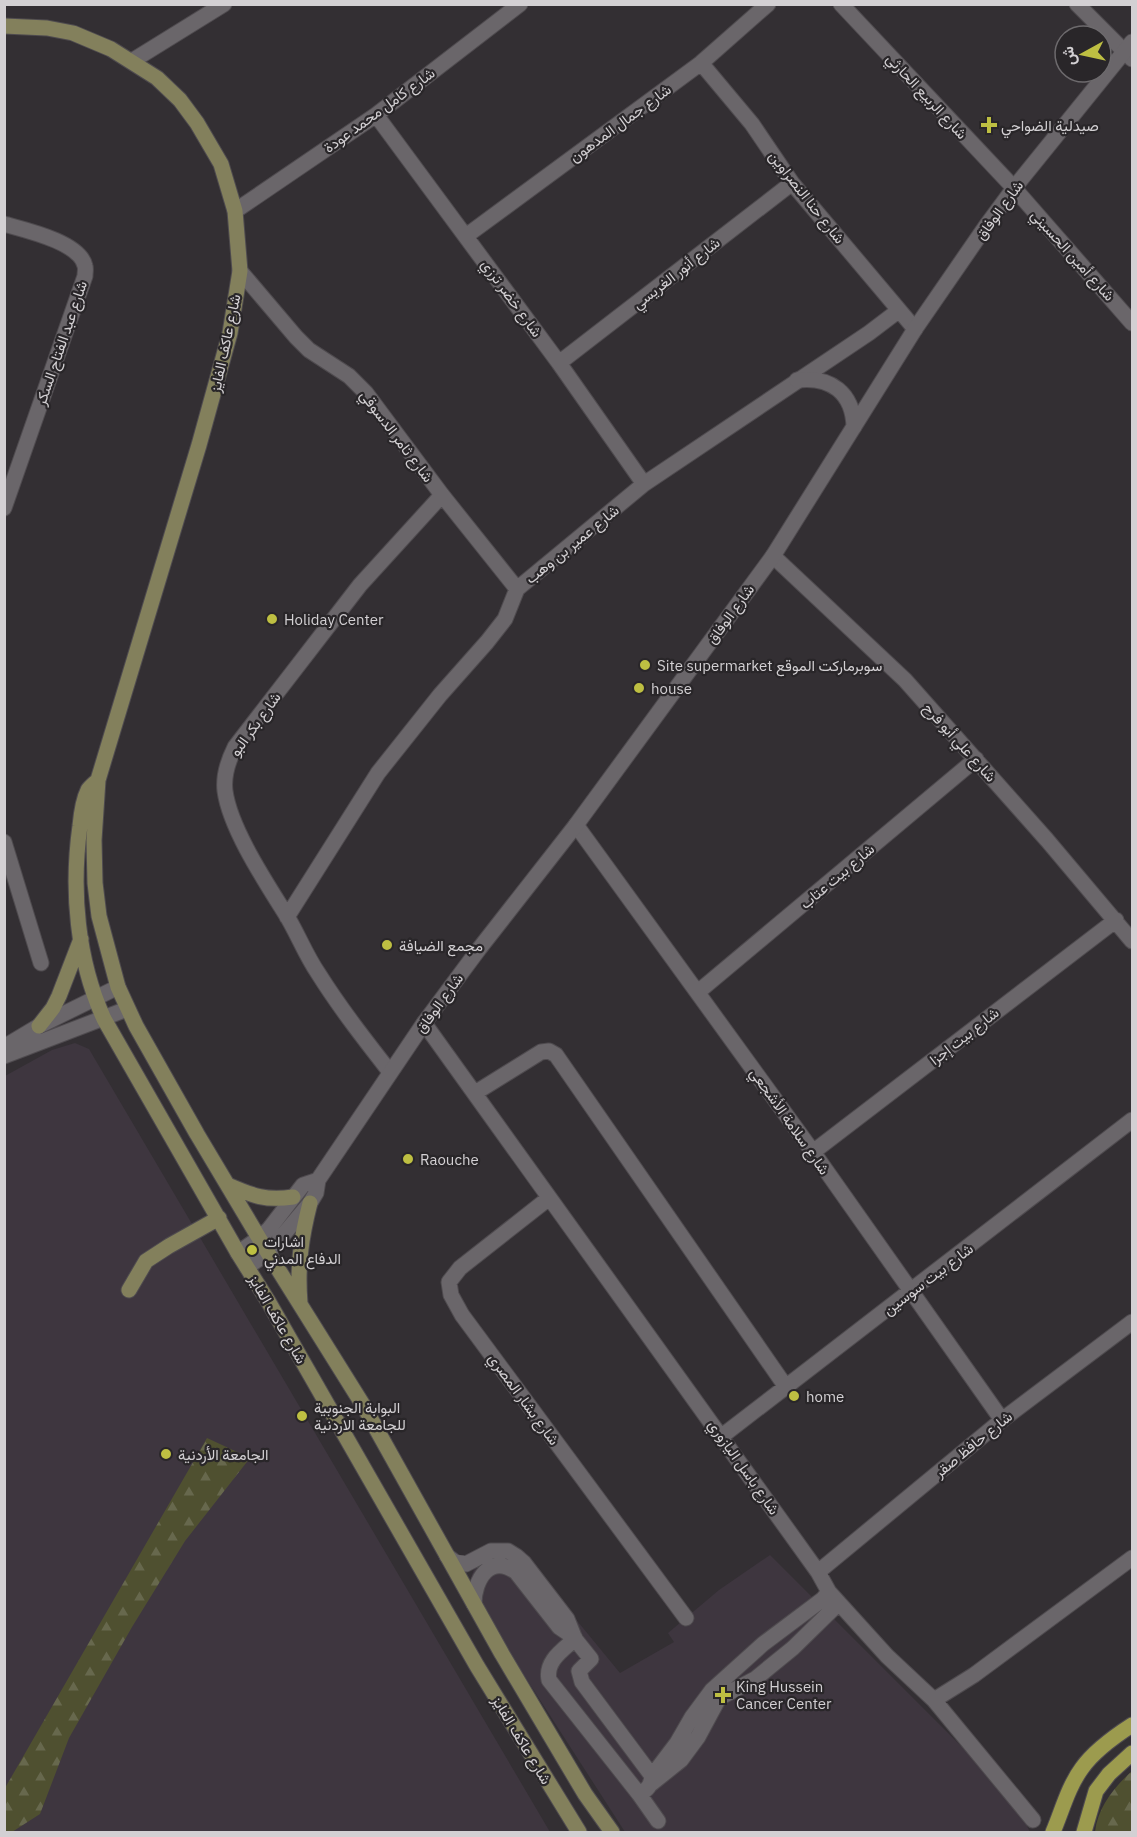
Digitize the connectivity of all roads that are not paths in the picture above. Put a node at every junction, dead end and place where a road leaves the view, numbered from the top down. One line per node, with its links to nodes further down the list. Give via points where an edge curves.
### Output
1 (224, 4): 8 (street)
2 (520, 4): 10 (street, شارع كامل محمد عودة)
3 (768, 4): 9 (street, شارع جمال المدهون)
4 (841, 4): 12 (street, شارع الربيع الحارثي)
5 (1077, 4): 7 (street)
6 (4, 26): 8 (main road, شارع عاكف الفايز, via 73,33)
7 (1130, 51): 12 (street, شارع الوفاق)
8 (132, 61): 13 (main road, شارع عاكف الفايز, via 157,78 197,123 221,164)
9 (701, 63): 11 (street, شارع حنا النصراوين, via 752,124); 15 (street, شارع جمال المدهون)
10 (376, 116): 13 (street, شارع كامل محمد عودة); 15 (street, شارع خضر ترزي)
11 (792, 183): 17 (street, شارع حنا النصراوين); 20 (street, شارع أنور الغريسي)
12 (1014, 188): 18 (street, شارع أمين الحسيني); 19 (street, شارع الوفاق)
13 (235, 211): 16 (main road, شارع عاكف الفايز)
14 (4, 224): 25 (street, شارع عبد الفتاح السكر, via 58,241 77,255 85,266 85,276)
15 (466, 236): 20 (street, شارع خضر ترزي)
16 (240, 271): 24 (street, شارع ثامر الدسوقي, via 296,338 366,393); 29 (main road, شارع عاكف الفايز, via 230,333 213,398)
17 (898, 311): 19 (street, شارع حنا النصراوين); 21 (street, شارع عمير بن وهب)
18 (1132, 322)
19 (915, 329): 22 (street, شارع الوفاق)
20 (559, 363): 23 (street, شارع خضر ترزي)
21 (797, 380): 22 (street, via 822,380 833,385 849,404); 23 (street, شارع عمير بن وهب)
22 (854, 428): 26 (street, شارع الوفاق)
23 (644, 484): 27 (street, شارع عمير بن وهب)
24 (442, 495): 27 (street, شارع ثامر الدسوقي); 33 (street, شارع بكر البو, via 360,585 235,747 228,762 225,784 229,806 260,873)
25 (4, 508)
26 (773, 556): 28 (street, شارع علي أبو فرح, via 905,680); 30 (street, شارع الوفاق)
27 (517, 589): 33 (street, شارع عمير بن وهب, via 499,627 378,773)
28 (976, 759): 34 (street, شارع علي أبو فرح); 39 (street, شارع بيت عتاب)
29 (98, 780): 35 (main road, شارع عاكف الفايز, via 88,790 76,852); 38 (main road, شارع عاكف الفايز, via 95,883 99,916)
30 (576, 825): 39 (street, شارع سلامة الأشجعي); 43 (street, شارع الوفاق)
31 (4, 842): 32 (street)
32 (7, 860): 37 (street)
33 (287, 917): 47 (street, شارع بكر البو, via 316,971)
34 (1116, 920): 36 (street, شارع علي أبو فرح); 50 (street, شارع بيت إجزا)
35 (81, 939): 40 (main road, شارع عاكف الفايز); 44 (main road, via 59,996)
36 (1132, 941)
37 (41, 963)
38 (118, 987): 40 (street); 41 (main road, شارع عاكف الفايز)
39 (698, 992): 50 (street, شارع سلامة الأشجعي)
40 (94, 999): 42 (main road, شارع عاكف الفايز); 44 (street)
41 (127, 1009): 42 (street); 52 (main road, شارع عاكف الفايز)
42 (104, 1019): 46 (street); 56 (main road, شارع عاكف الفايز)
43 (424, 1023): 47 (street, شارع الوفاق); 48 (street, شارع باسل اليازوري)
44 (39, 1026): 45 (street)
45 (4, 1047)
46 (4, 1056)
47 (390, 1072): 51 (street, شارع الوفاق)
48 (475, 1093): 54 (street, شارع باسل اليازوري); 65 (street, via 541,1052 556,1055)
49 (1132, 1120): 62 (street, شارع بيت سوسين)
50 (813, 1152): 62 (street, شارع سلامة الأشجعي)
51 (318, 1180): 53 (street, شارع الوفاق, via 303,1185); 55 (street, شارع الوفاق)
52 (228, 1185): 53 (main road, via 264,1199); 57 (main road, شارع عاكف الفايز)
53 (293, 1197): 57 (street, شارع الوفاق)
54 (549, 1198): 67 (street, شارع باسل اليازوري); 73 (street, شارع بشار المصري, via 460,1268 449,1282 451,1295)
55 (310, 1203): 59 (street, شارع الوفاق); 63 (main road, via 300,1248)
56 (219, 1218): 58 (main road, شارع عاكف الفايز); 61 (main road, via 146,1262)
57 (259, 1238): 58 (street, شارع الوفاق); 59 (main road, شارع عاكف الفايز)
58 (238, 1253): 60 (main road, شارع عاكف الفايز)
59 (268, 1253): 60 (street, شارع الوفاق); 63 (main road, شارع عاكف الفايز)
60 (247, 1267): 81 (main road, شارع عاكف الفايز, via 477,1666)
61 (129, 1290)
62 (911, 1292): 65 (street, شارع بيت سوسين); 66 (street, شارع سلامة الأشجعي)
63 (301, 1306): 68 (main road, شارع عاكف الفايز, via 363,1405)
64 (1132, 1322): 66 (street, شارع حافظ صقر)
65 (786, 1387): 67 (street, شارع بيت سوسين)
66 (1002, 1420): 70 (street, شارع حافظ صقر)
67 (722, 1436): 70 (street, شارع باسل اليازوري)
68 (447, 1556): 72 (main road, شارع عاكف الفايز); 74 (street, via 466,1564 491,1551 508,1551 516,1556 567,1619)
69 (1132, 1558): 75 (street)
70 (818, 1572): 71 (street, شارع باسل اليازوري)
71 (834, 1598): 75 (street, شارع باسل اليازوري); 78 (street, via 793,1648 755,1679 719,1698 681,1760); 78 (street, via 823,1599 711,1690)
72 (474, 1605): 74 (street, via 482,1576 493,1567 508,1566 559,1627); 82 (main road, شارع عاكف الفايز)
73 (686, 1618)
74 (575, 1639): 78 (street, via 591,1659 579,1671 582,1682); 78 (street, via 553,1659 547,1672 549,1680)
75 (934, 1700): 79 (street, شارع باسل اليازوري)
76 (1132, 1725): 83 (main road, via 1083,1767)
77 (1132, 1753): 84 (main road, via 1096,1791)
78 (648, 1785): 80 (street)
79 (1033, 1820)
80 (658, 1821)
81 (579, 1833)
82 (612, 1833)
83 (1053, 1833)
84 (1084, 1833)

